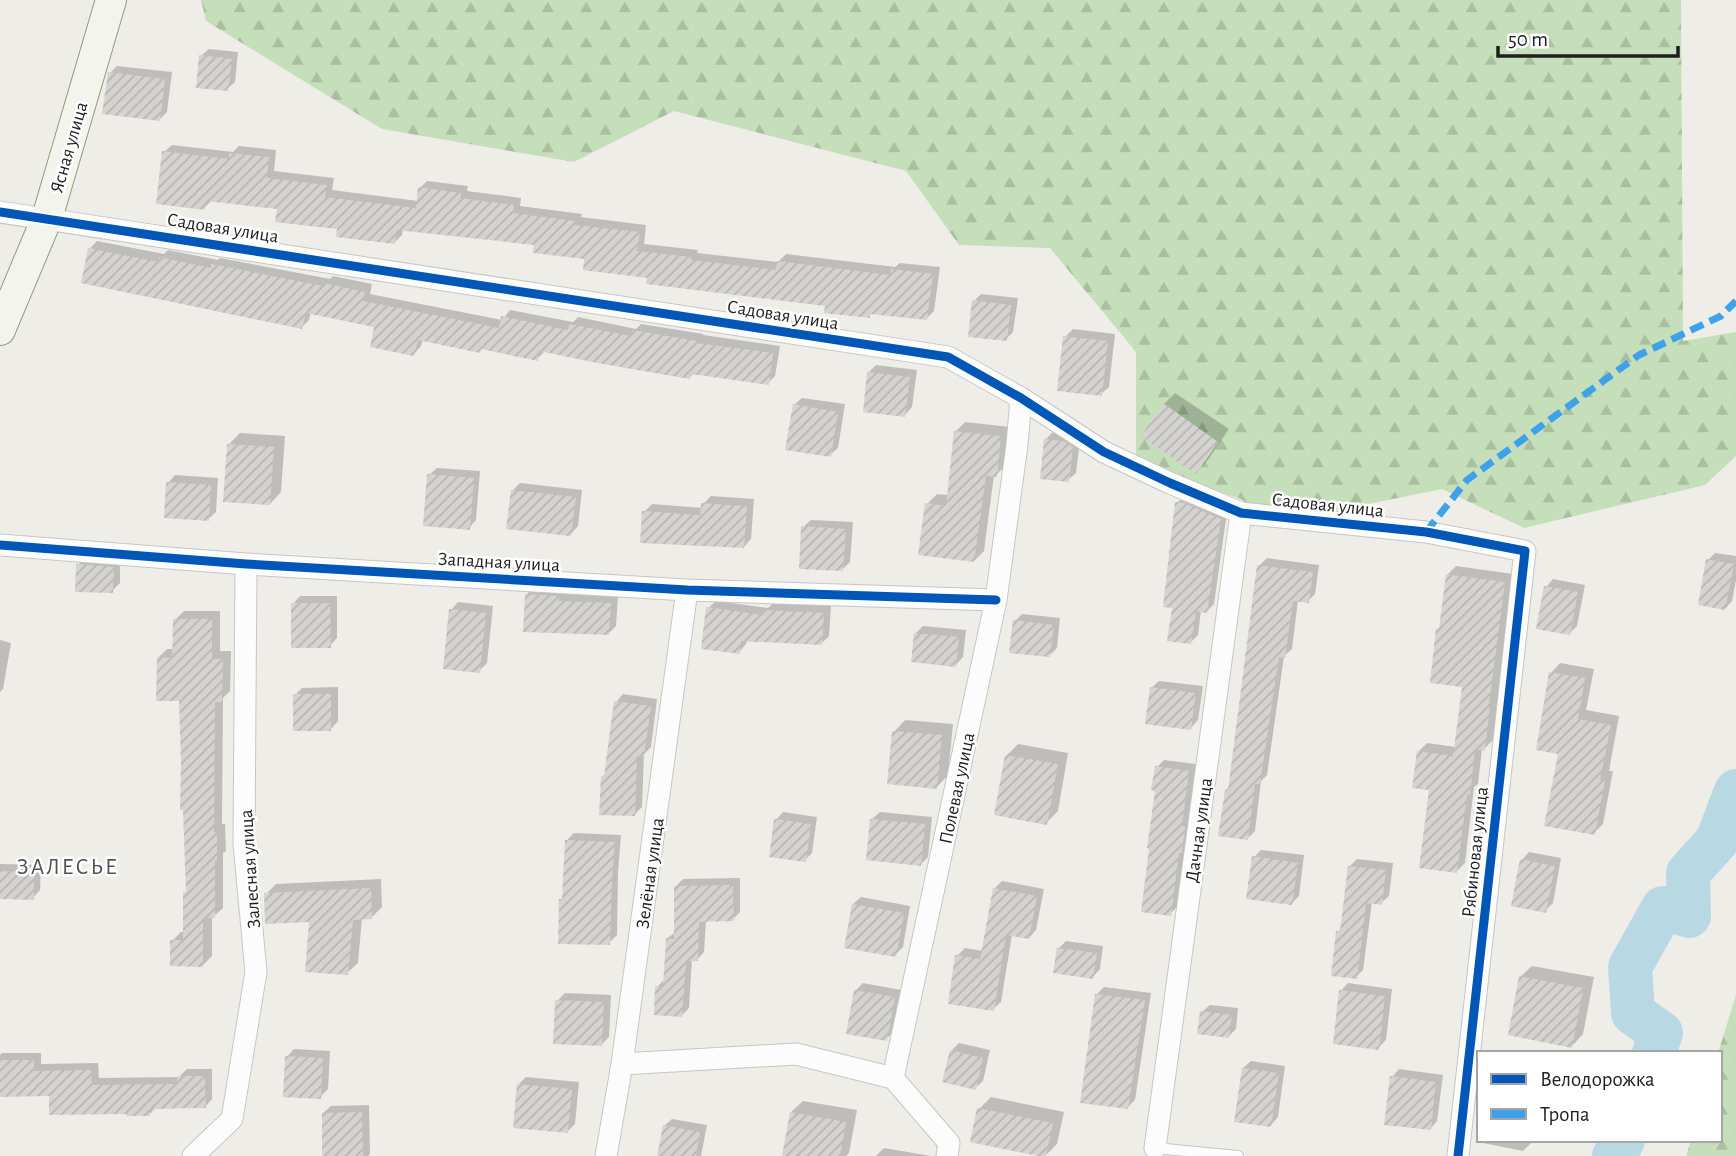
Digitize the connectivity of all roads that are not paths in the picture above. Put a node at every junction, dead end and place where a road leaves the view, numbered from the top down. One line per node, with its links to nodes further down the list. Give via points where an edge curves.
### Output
1 (111, 0): 3 (main road, Ясная улица)
2 (0, 212): 3 (street, Садовая улица)
3 (47, 218): 4 (main road, Ясная улица); 5 (street, Садовая улица, via 948,357)
4 (0, 330)
5 (1021, 398): 6 (street, Садовая улица, via 1104,452); 11 (street, Полевая улица)
6 (1241, 513): 8 (street, Садовая улица, via 1426,532); 14 (street, Дачная улица)
7 (0, 545): 9 (street, Западная улица)
8 (1525, 551): 19 (street, Рябиновая улица)
9 (246, 564): 10 (street, Западная улица); 15 (street, Залесная улица, via 244,844 256,972 232,1119)
10 (687, 590): 11 (street, Западная улица); 12 (street, Зелёная улица)
11 (996, 600): 13 (street, Полевая улица)
12 (622, 1063): 13 (street, via 796,1054); 16 (street, Зелёная улица)
13 (893, 1078): 17 (street, via 949,1143)
14 (1155, 1147): 18 (lane)
15 (193, 1156)
16 (606, 1156)
17 (947, 1156)
18 (1238, 1156)
19 (1458, 1156)

